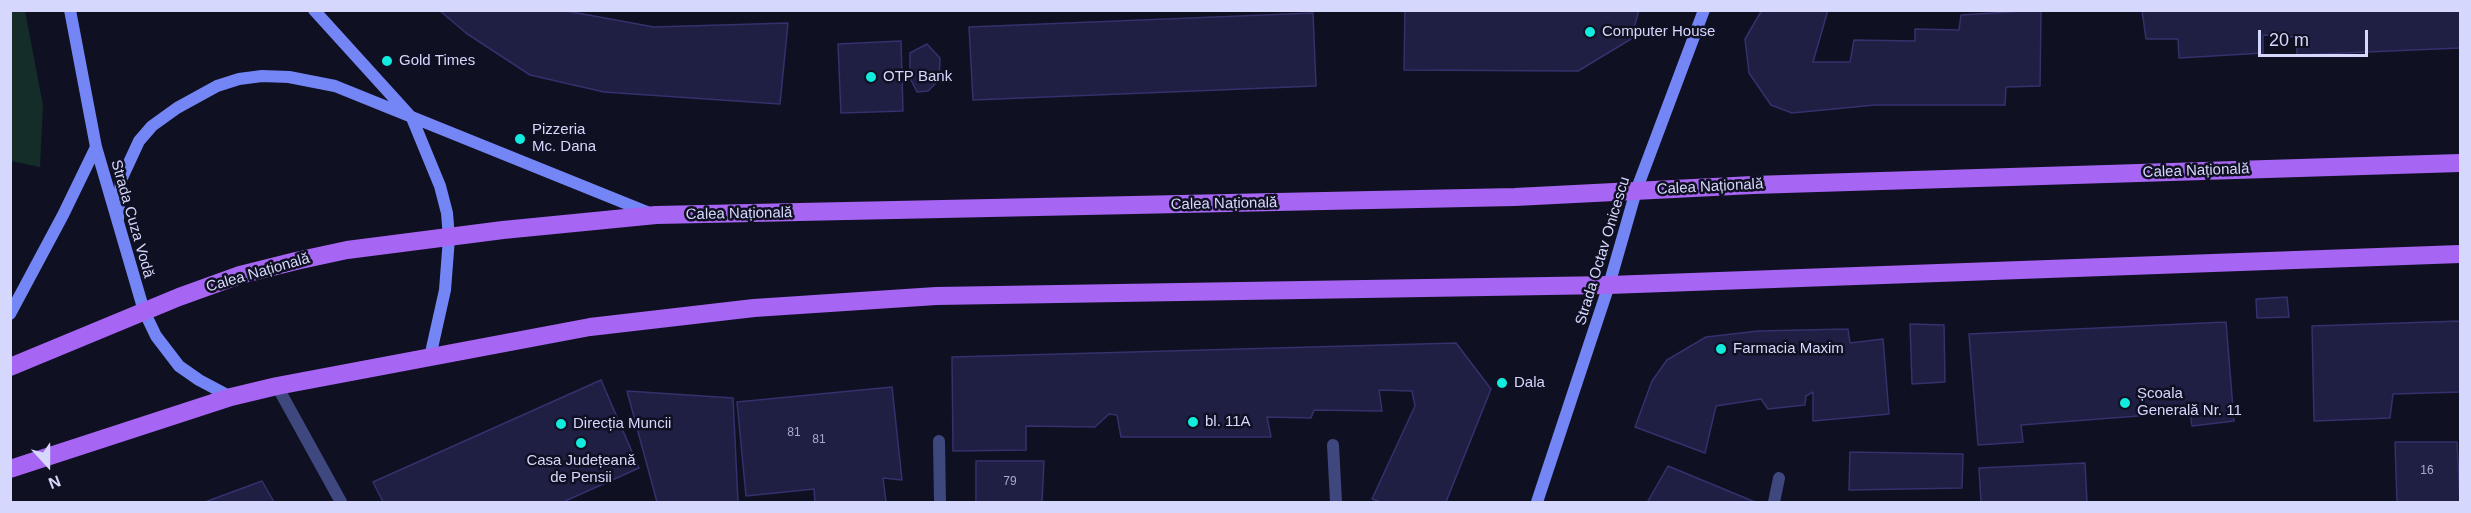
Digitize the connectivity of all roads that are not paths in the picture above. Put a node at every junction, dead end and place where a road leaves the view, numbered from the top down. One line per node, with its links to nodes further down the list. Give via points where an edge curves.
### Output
1 (70, 10): 5 (street, Strada Cuza Vodă)
2 (314, 10): 4 (street)
3 (1704, 10): 7 (street, Strada Octav Onicescu)
4 (412, 118): 8 (street); 9 (street, via 314,81 261,76 217,86 177,108 139,141 121,180); 10 (street, via 440,186)
5 (96, 147): 9 (street, Strada Cuza Vodă); 14 (street)
6 (2460, 163): 7 (main road, Calea Națională)
7 (1636, 191): 8 (main road, Calea Națională, via 1515,198); 12 (street, Strada Octav Onicescu)
8 (656, 215): 10 (main road, Calea Națională)
9 (118, 219): 13 (street, Strada Cuza Vodă)
10 (449, 238): 13 (main road, Calea Națională, via 347,250 296,261 240,275); 15 (street, via 445,290)
11 (2460, 254): 12 (main road)
12 (1609, 285): 15 (main road, via 925,297 668,317 590,327); 26 (street, Strada Octav Onicescu)
13 (144, 312): 16 (main road, Calea Națională); 18 (street, Strada Cuza Vodă, via 179,366)
14 (10, 314)
15 (430, 357): 17 (main road)
16 (10, 367)
17 (277, 386): 18 (main road); 23 (street)
18 (231, 397): 21 (main road)
19 (939, 441): 24 (street)
20 (1333, 445): 25 (street)
21 (10, 469)
22 (1779, 478): 27 (street)
23 (341, 502)
24 (940, 502)
25 (1336, 502)
26 (1538, 502)
27 (1773, 502)

